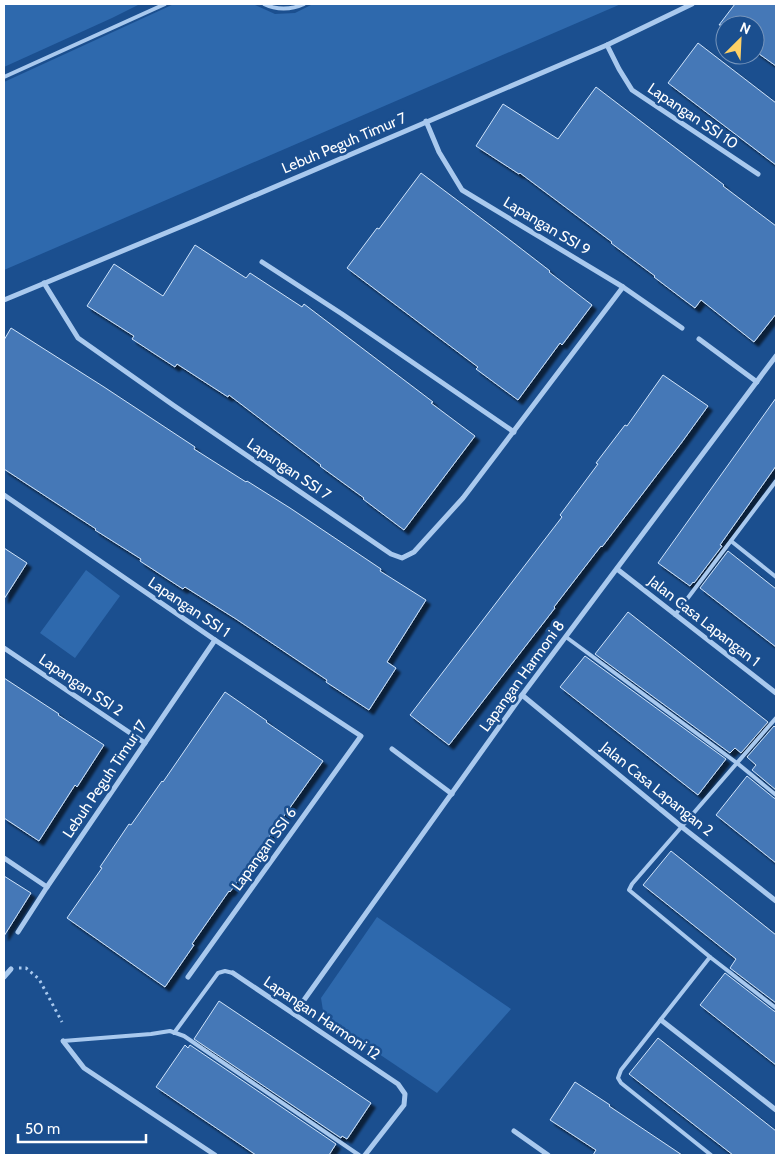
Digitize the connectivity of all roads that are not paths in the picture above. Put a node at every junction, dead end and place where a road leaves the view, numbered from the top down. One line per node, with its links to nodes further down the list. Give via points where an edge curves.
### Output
1 (165, 4): 6 (lane)
2 (264, 4): 3 (lane, via 283,8)
3 (304, 4)
4 (692, 4): 5 (street, Lebuh Peguh Timur 7)
5 (607, 45): 7 (street, Lebuh Peguh Timur 7); 8 (street, Lapangan SSI 10, via 632,90)
6 (4, 77)
7 (426, 121): 10 (street, Lebuh Peguh Timur 7); 11 (street, Lapangan SSI 9, via 439,152 462,190)
8 (758, 174)
9 (262, 262): 17 (street)
10 (44, 283): 12 (street, Lebuh Peguh Timur 7); 17 (street, Lapangan SSI 7, via 78,338 391,554 402,558 414,552 463,498)
11 (622, 287): 13 (street, Lapangan SSI 9); 17 (street, Lapangan SSI 7)
12 (4, 300)
13 (682, 328)
14 (699, 339): 16 (street)
15 (776, 356): 16 (street, Lapangan Harmoni 8)
16 (757, 382): 21 (street, Lapangan Harmoni 8)
17 (514, 432)
18 (776, 481): 20 (lane)
19 (4, 495): 25 (street, Lapangan SSI 1)
20 (731, 542): 22 (lane); 23 (lane)
21 (617, 569): 23 (street, Jalan Casa Lapangan 1); 24 (street, Lapangan Harmoni 8)
22 (776, 577)
23 (676, 614): 27 (street, Jalan Casa Lapangan 1)
24 (566, 637): 28 (street, Lapangan Harmoni 8); 33 (lane)
25 (215, 640): 30 (street, Lapangan SSI 1); 31 (street, Lebuh Peguh Timur 17)
26 (4, 648): 31 (street, Lapangan SSI 2)
27 (776, 693)
28 (522, 696): 34 (street, Lapangan Harmoni 8); 36 (street, Jalan Casa Lapangan 2)
29 (776, 718): 33 (lane)
30 (362, 736): 45 (street, Lapangan SSI 6)
31 (145, 743): 38 (street, Lebuh Peguh Timur 17)
32 (392, 749): 34 (street)
33 (736, 763): 35 (lane); 36 (lane)
34 (452, 794): 47 (street, Lapangan Harmoni 8)
35 (776, 795)
36 (682, 827): 39 (street, Jalan Casa Lapangan 2); 41 (lane, via 629,890)
37 (4, 858): 38 (street)
38 (47, 887): 40 (street, Lebuh Peguh Timur 17)
39 (776, 901)
40 (18, 932)
41 (710, 957): 46 (lane); 48 (lane)
42 (11, 969): 44 (street)
43 (233, 973): 47 (street, Lapangan Harmoni 12); 49 (lane, via 218,973)
44 (4, 977)
45 (188, 977)
46 (776, 1008)
47 (294, 1014): 55 (street, Lapangan Harmoni 12, via 398,1084 405,1094 404,1105)
48 (661, 1020): 51 (street); 57 (lane, via 618,1078)
49 (174, 1033): 50 (lane); 54 (lane, via 184,1036)
50 (63, 1041): 53 (street, via 84,1068)
51 (776, 1110)
52 (514, 1131): 56 (street)
53 (215, 1155)
54 (360, 1155)
55 (365, 1155)
56 (548, 1155)
57 (711, 1155)

